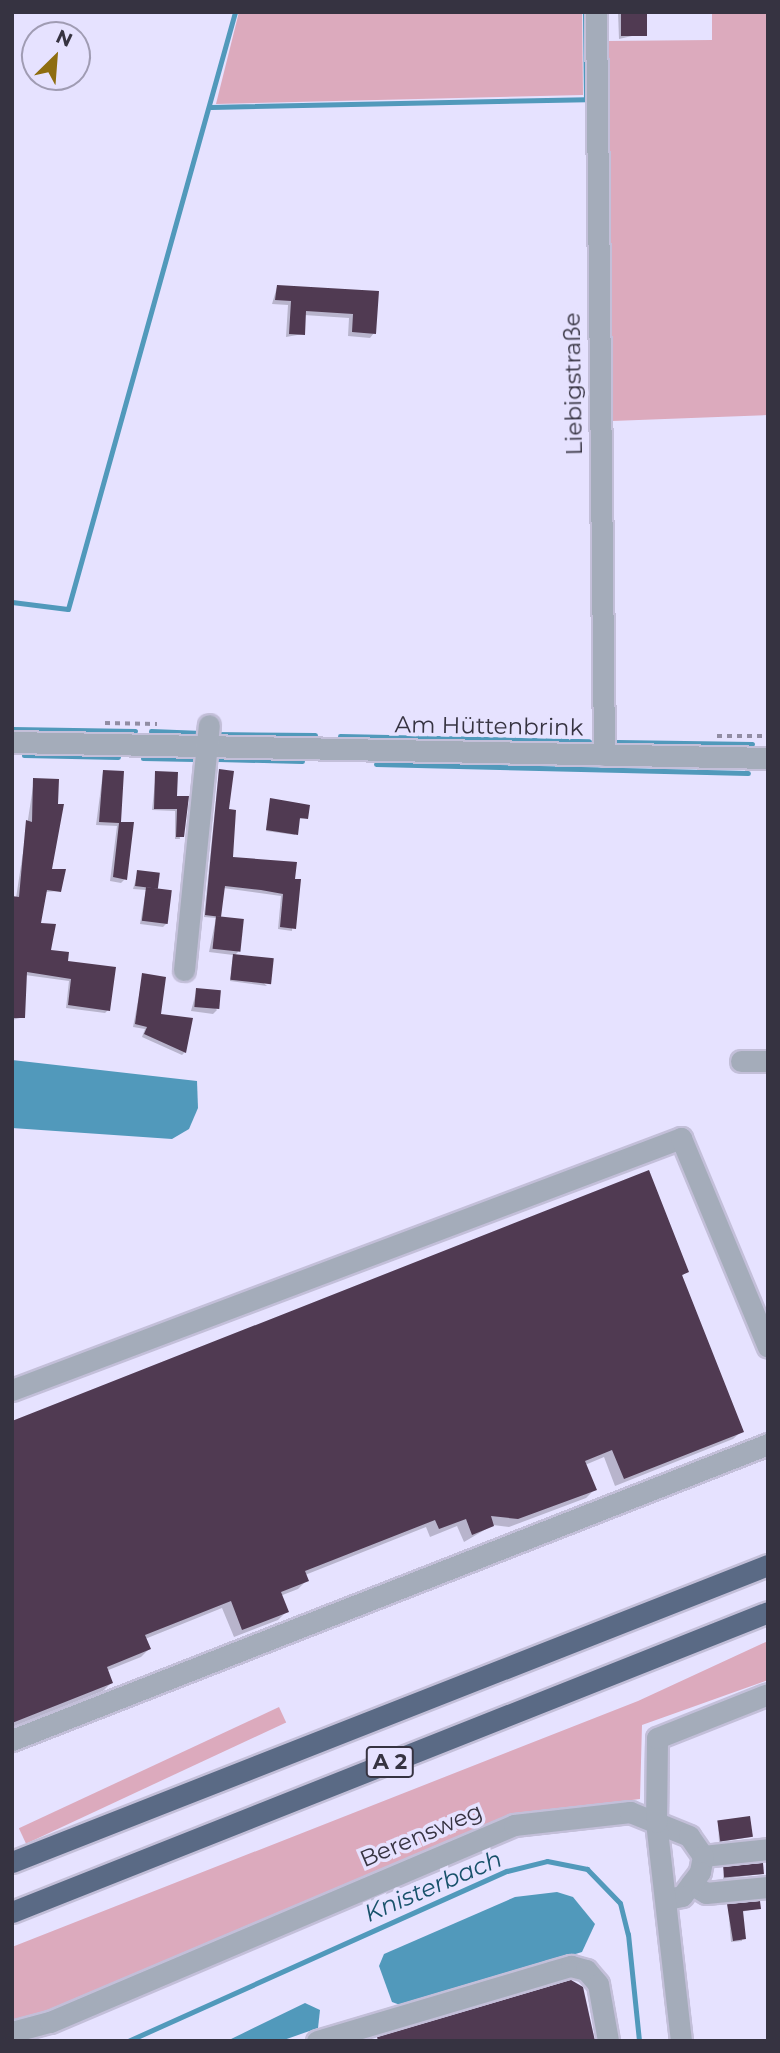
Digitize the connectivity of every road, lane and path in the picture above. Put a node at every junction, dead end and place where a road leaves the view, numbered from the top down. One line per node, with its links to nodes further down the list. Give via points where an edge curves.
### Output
1 (596, 12): 4 (street, Liebigstraße)
2 (209, 736): 3 (street, Am Hüttenbrink, via 141,734); 4 (street, Am Hüttenbrink); 6 (street)
3 (12, 742)
4 (604, 755): 5 (street, Am Hüttenbrink)
5 (768, 758)
6 (184, 970)
7 (741, 1061): 8 (street)
8 (768, 1061)
9 (763, 1316): 10 (street); 11 (street, via 681,1138)
10 (768, 1347)
11 (12, 1390)
12 (768, 1444): 16 (street)
13 (768, 1565): 20 (highway, A 2)
14 (768, 1612): 24 (highway, A 2)
15 (768, 1694): 17 (street, via 657,1738)
16 (12, 1740)
17 (656, 1822): 19 (street, Berensweg, via 690,1836); 23 (street); 25 (street, Berensweg, via 630,1812 514,1825 50,2022)
18 (768, 1849): 19 (street)
19 (702, 1856): 21 (street, via 700,1872)
20 (12, 1862)
21 (691, 1884): 22 (street, via 706,1894); 23 (street, via 682,1896)
22 (768, 1887)
23 (667, 1899): 28 (street)
24 (12, 1912)
25 (12, 2032)
26 (317, 2041): 27 (street, via 571,1966 586,1970 598,1984)
27 (608, 2041)
28 (681, 2041)

